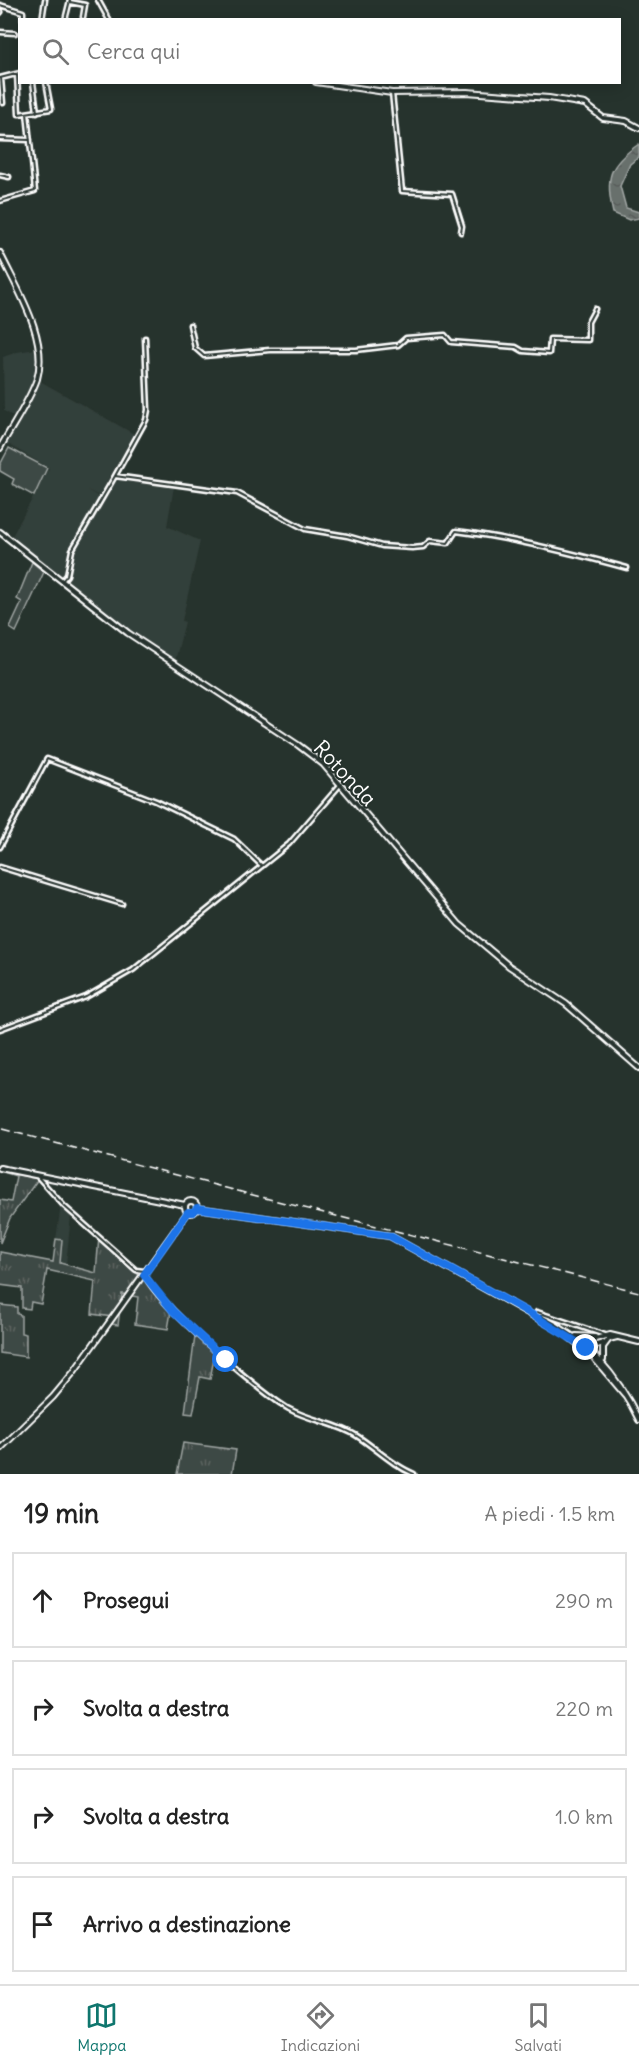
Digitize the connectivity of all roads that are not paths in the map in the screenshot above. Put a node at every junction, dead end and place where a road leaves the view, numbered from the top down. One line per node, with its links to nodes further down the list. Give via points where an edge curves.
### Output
1 (45, 0): 7 (street)
2 (98, 0): 9 (street)
3 (70, 1): 5 (street, via 86,5); 8 (street)
4 (0, 5): 6 (street, via 23,12)
5 (83, 17)
6 (23, 18)
7 (42, 18)
8 (66, 18)
9 (108, 18)
10 (0, 32): 11 (street)
11 (15, 33)
12 (18, 74): 13 (street)
13 (0, 78): 19 (street)
14 (18, 84): 21 (street, via 19,114)
15 (33, 84): 20 (street)
16 (46, 84): 20 (street, via 51,109)
17 (330, 84): 18 (main road)
18 (392, 93): 22 (main road, via 467,92 549,98 585,104 603,118 626,121); 28 (street, via 402,191 452,194)
19 (3, 102)
20 (37, 112): 21 (street)
21 (27, 113): 24 (street)
22 (639, 128)
23 (0, 139): 24 (street)
24 (30, 140): 27 (street, via 36,191)
25 (0, 175): 26 (street)
26 (9, 177)
27 (0, 201)
28 (461, 232)
29 (0, 253): 33 (main road, via 35,335 39,363 35,383)
30 (596, 309): 31 (street, via 588,322 588,340 550,339 549,353 451,342 445,335 406,338 398,345 356,350 270,350 204,356 195,348)
31 (190, 325)
32 (145, 338): 34 (street, via 146,420)
33 (0, 448)
34 (116, 476): 36 (street, via 237,493 305,529 390,548 418,548 430,541 448,543 454,532 460,532 542,545); 37 (street, via 72,550)
35 (0, 532): 37 (main road, Rotonda)
36 (627, 568)
37 (62, 582): 38 (main road, Rotonda, via 128,633 298,745)
38 (340, 785): 40 (street, via 297,836); 44 (main road, Rotonda, via 459,924 501,960 566,1004)
39 (0, 847): 40 (street, via 47,759 156,801 234,839)
40 (262, 866): 43 (street, via 109,985)
41 (0, 867): 42 (street)
42 (122, 904)
43 (0, 1029)
44 (639, 1068)
45 (0, 1168): 46 (main road)
46 (38, 1175): 47 (main road); 50 (street, via 64,1206 136,1270)
47 (185, 1205): 48 (main road, via 192,1201); 49 (main road)
48 (197, 1208): 49 (main road); 53 (main road, via 390,1236)
49 (188, 1212): 50 (main road)
50 (144, 1271): 51 (main road); 52 (street)
51 (138, 1281): 52 (street); 65 (main road, via 53,1397)
52 (147, 1281): 66 (street, via 226,1360 286,1408 344,1429)
53 (526, 1311): 54 (main road); 55 (main road)
54 (537, 1313): 56 (street); 56 (main road, via 580,1338); 60 (main road)
55 (565, 1334): 60 (main road); 61 (main road)
56 (604, 1335): 57 (main road); 60 (main road, via 590,1343)
57 (620, 1337): 58 (main road); 59 (main road)
58 (606, 1341): 60 (main road); 62 (main road, via 602,1357)
59 (639, 1342)
60 (589, 1348): 61 (main road); 62 (main road)
61 (604, 1368): 63 (main road)
62 (623, 1388): 63 (main road)
63 (625, 1395): 64 (main road)
64 (639, 1420)
65 (0, 1449)
66 (414, 1474)

